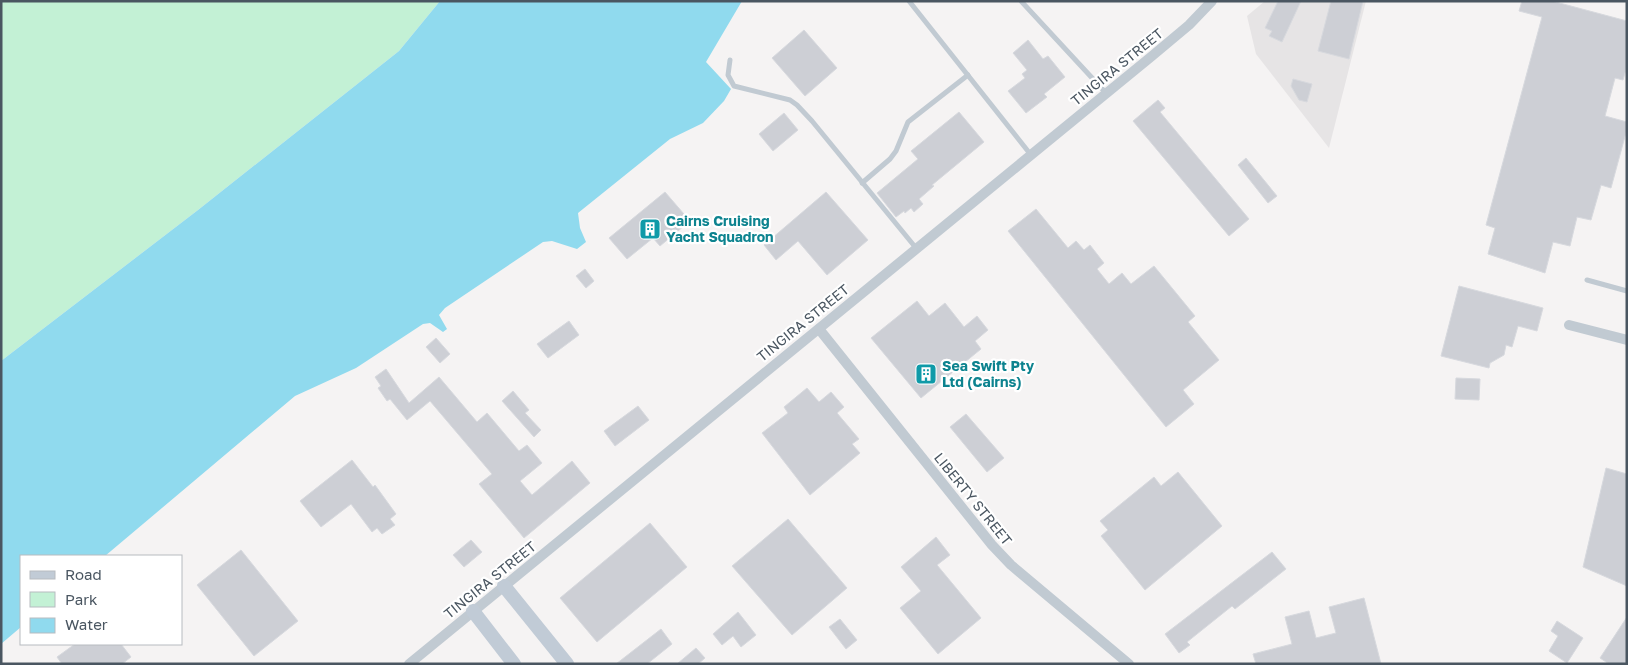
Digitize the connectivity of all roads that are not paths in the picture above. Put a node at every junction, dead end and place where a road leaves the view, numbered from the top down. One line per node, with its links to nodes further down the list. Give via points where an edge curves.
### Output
1 (909, 1): 5 (lane)
2 (1021, 1): 6 (lane)
3 (1212, 1): 6 (street, TINGIRA STREET, via 1189,25)
4 (730, 60): 8 (lane, via 728,75 734,86 784,98 798,105)
5 (968, 75): 7 (lane); 8 (lane, via 908,122 896,152)
6 (1107, 93): 7 (street, TINGIRA STREET)
7 (1031, 155): 9 (street, TINGIRA STREET)
8 (862, 183): 9 (lane)
9 (916, 249): 13 (street, TINGIRA STREET)
10 (1587, 280): 11 (lane)
11 (1627, 291)
12 (1569, 325): 14 (street)
13 (819, 329): 15 (street, TINGIRA STREET); 20 (street, LIBERTY STREET, via 992,545 1011,565)
14 (1627, 340)
15 (504, 586): 16 (street, TINGIRA STREET); 19 (street)
16 (473, 611): 17 (street, TINGIRA STREET); 18 (street)
17 (409, 664)
18 (514, 664)
19 (567, 664)
20 (1130, 664)

